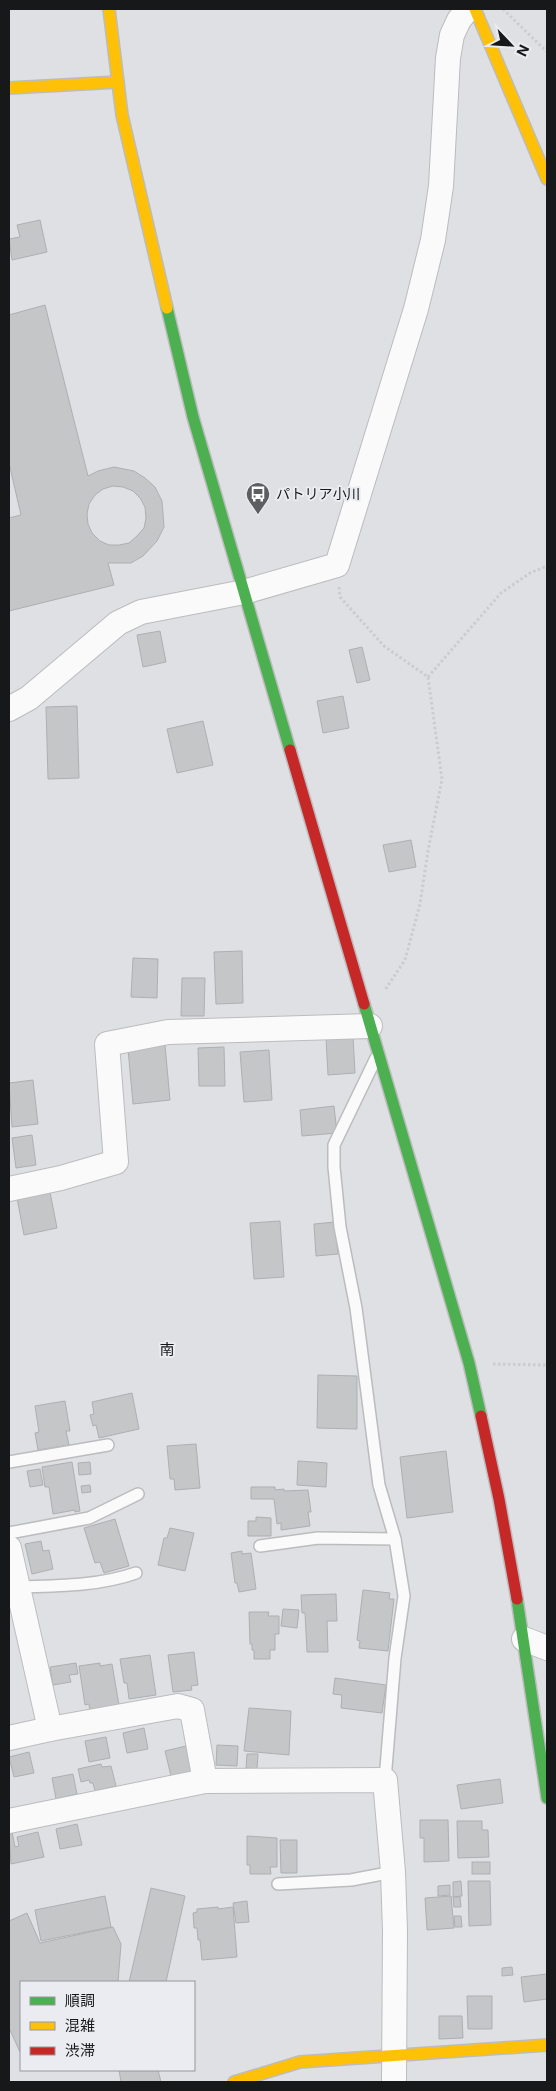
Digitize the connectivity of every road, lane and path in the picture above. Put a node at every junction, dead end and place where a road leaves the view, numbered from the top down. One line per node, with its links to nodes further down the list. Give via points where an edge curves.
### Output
1 (109, 9): 6 (street)
2 (468, 9): 9 (street, via 452,35 448,58 441,186 433,240 416,309)
3 (474, 9): 8 (street)
4 (503, 9): 5 (path)
5 (547, 52)
6 (118, 82): 7 (street); 11 (street, via 122,115 193,417)
7 (9, 88)
8 (547, 179)
9 (337, 565): 11 (street); 12 (path, via 340,598 384,646)
10 (547, 566): 12 (path, via 530,573 501,593)
11 (244, 592): 13 (street, via 141,612 118,623 28,698); 14 (street)
12 (428, 677): 14 (path, via 442,779 420,904 405,960 388,988)
13 (9, 709)
14 (362, 1002): 15 (street)
15 (370, 1026): 16 (street); 17 (street, via 168,1032 107,1044 116,1162)
16 (378, 1054): 18 (street); 24 (lane, via 334,1145 334,1167 340,1227 356,1308 380,1485)
17 (9, 1189)
18 (469, 1364): 19 (path); 29 (street, via 499,1498)
19 (547, 1365)
20 (108, 1445): 21 (lane)
21 (9, 1462)
22 (138, 1494): 23 (lane, via 89,1518)
23 (9, 1533)
24 (395, 1540): 25 (lane, via 318,1538); 33 (lane, via 404,1596 395,1658)
25 (260, 1546)
26 (9, 1548): 28 (street)
27 (136, 1573): 28 (lane)
28 (16, 1595): 31 (street)
29 (524, 1639): 30 (street); 35 (street)
30 (547, 1648)
31 (50, 1729): 32 (street); 34 (street, via 178,1706 192,1710)
32 (9, 1738)
33 (385, 1780): 34 (street); 37 (street)
34 (206, 1781): 36 (street)
35 (547, 1798)
36 (9, 1821)
37 (393, 1872): 38 (lane, via 351,1880); 40 (street)
38 (278, 1884)
39 (547, 2045): 40 (street)
40 (394, 2055): 41 (street, via 300,2062); 42 (street)
41 (234, 2082)
42 (394, 2082)

